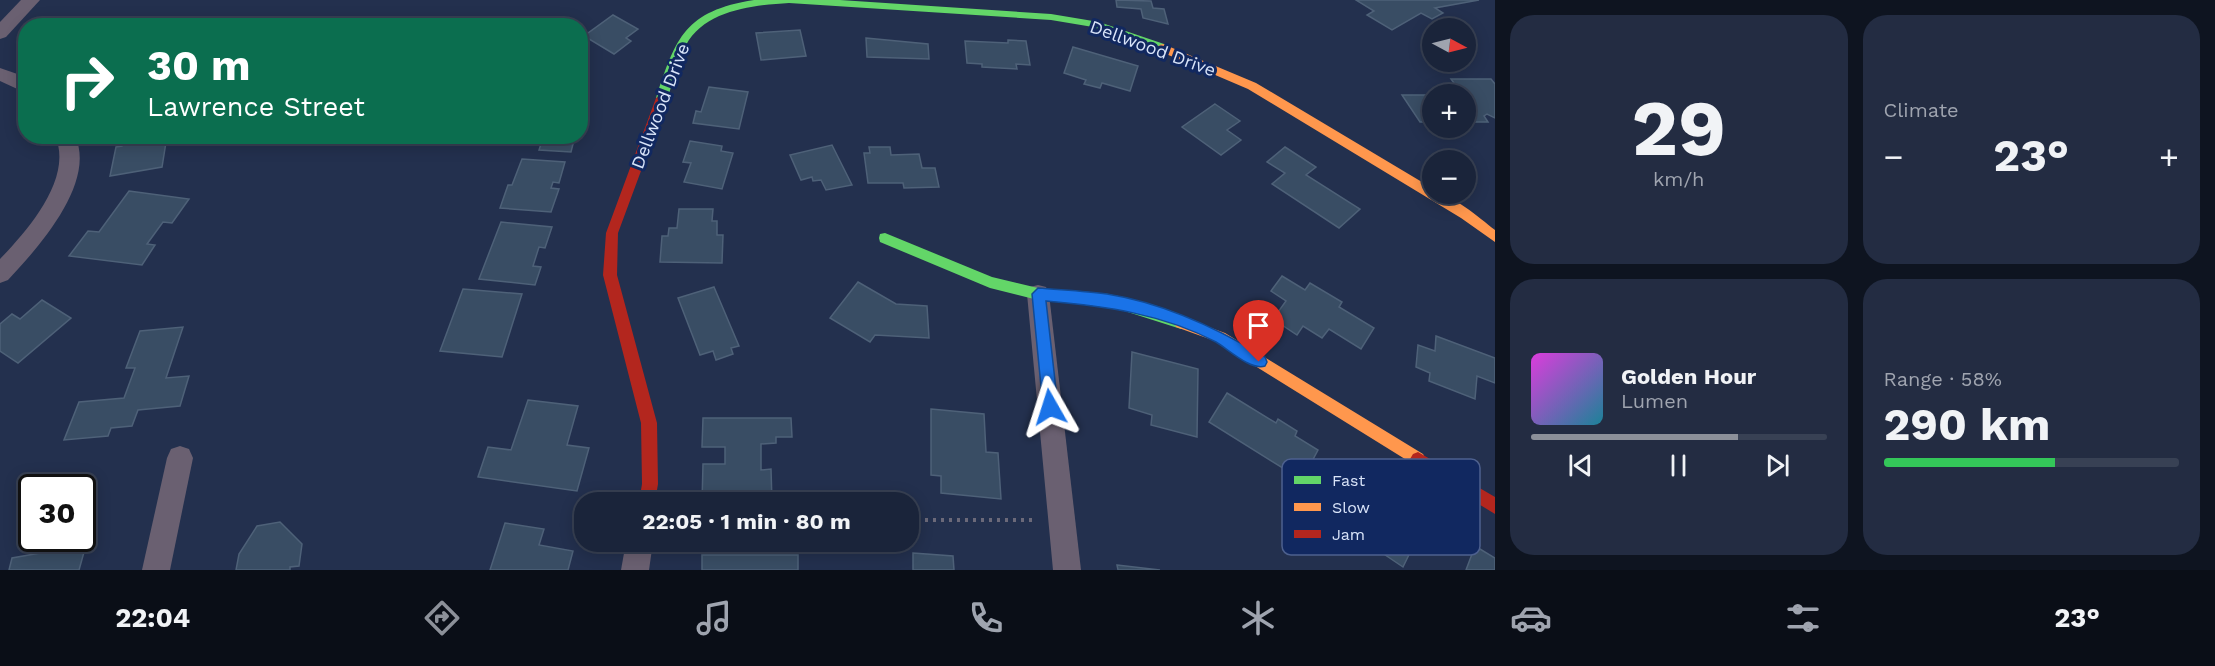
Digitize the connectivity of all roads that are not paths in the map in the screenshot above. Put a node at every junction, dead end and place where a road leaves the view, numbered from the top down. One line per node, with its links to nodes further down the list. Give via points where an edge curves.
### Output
1 (31, 0): 2 (street)
2 (0, 33)
3 (0, 74): 4 (street)
4 (18, 81)
5 (69, 144): 8 (street, via 63,189 36,236)
6 (1495, 237): 12 (street, Dellwood Drive, via 1465,214 1252,86 1161,46 1095,24 1051,17 789,0 758,0 727,8 702,21 683,40 612,233 609,275 649,423)
7 (885, 238): 9 (street, via 990,282)
8 (0, 274)
9 (1038, 294): 11 (street, via 1109,300 1220,337); 18 (street)
10 (180, 458): 16 (street)
11 (1419, 459)
12 (649, 492)
13 (1480, 497): 14 (street)
14 (1495, 506)
15 (638, 552): 17 (street)
16 (156, 570)
17 (634, 570)
18 (1067, 570)

